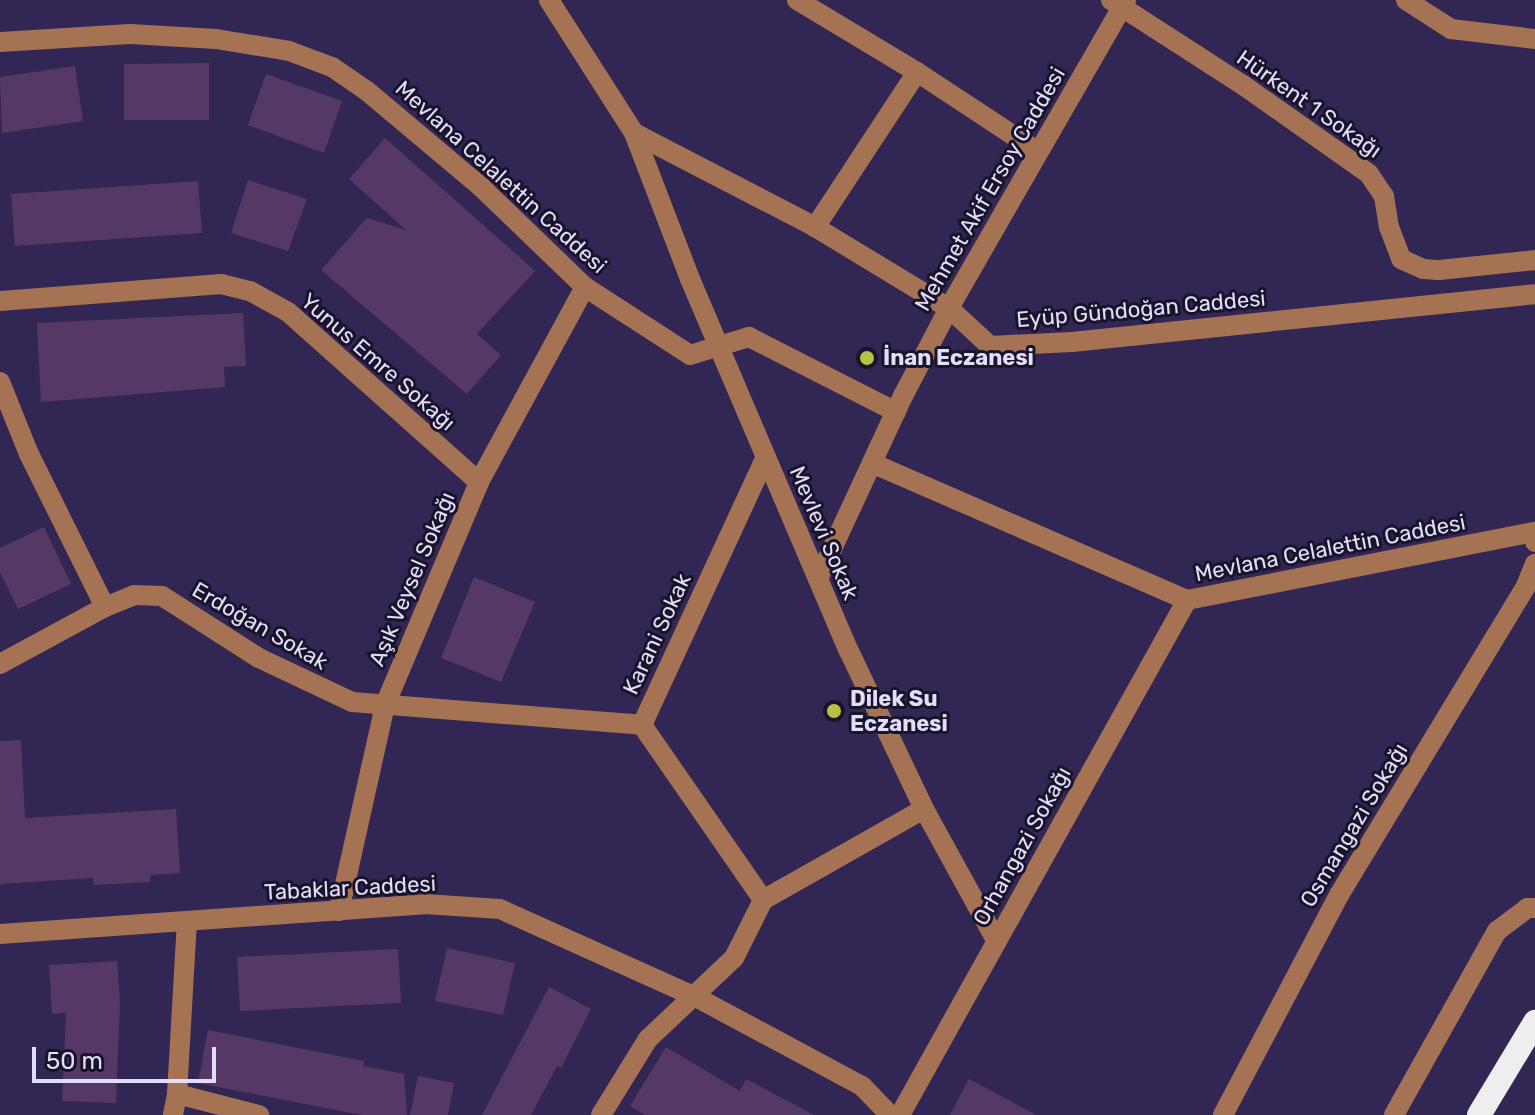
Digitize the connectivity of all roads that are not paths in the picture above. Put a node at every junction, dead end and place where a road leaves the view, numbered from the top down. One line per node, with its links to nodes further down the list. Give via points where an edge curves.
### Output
1 (549, 0): 8 (street, Eyüp Gündoğan Caddesi)
2 (797, 0): 7 (street)
3 (1406, 0): 5 (street, via 1451,29)
4 (1120, 2): 9 (street, Mehmet Akif Ersoy Caddesi); 11 (street, Hürkent 1 Sokağı, via 1369,174 1384,196 1394,246 1410,265 1439,270)
5 (1535, 39)
6 (0, 42): 12 (street, Mevlana Celalettin Caddesi, via 130,34 216,39 289,51 332,67 481,187)
7 (917, 72): 9 (street); 10 (street)
8 (634, 133): 10 (street, Eyüp Gündoğan Caddesi); 16 (street, Mevlevi Sokak)
9 (1037, 151): 15 (street, Mehmet Akif Ersoy Caddesi)
10 (815, 227): 15 (street, Eyüp Gündoğan Caddesi)
11 (1535, 260)
12 (585, 287): 16 (street, Mevlana Celalettin Caddesi, via 690,355); 21 (street, Aşık Veysel Sokağı)
13 (1535, 294): 15 (street, Eyüp Gündoğan Caddesi, via 990,346)
14 (0, 301): 21 (street, Yunus Emre Sokağı, via 221,284 250,291 288,312)
15 (949, 308): 18 (street, Mehmet Akif Ersoy Caddesi)
16 (721, 346): 18 (street, Mevlana Celalettin Caddesi, via 749,337); 19 (street, Mevlevi Sokak)
17 (0, 382): 26 (street, via 29,454)
18 (896, 412): 20 (street, Mehmet Akif Ersoy Caddesi)
19 (766, 457): 24 (street, Mevlevi Sokak); 29 (street, Karani Sokak)
20 (874, 464): 24 (street, Mehmet Akif Ersoy Caddesi); 25 (street, Mevlana Celalettin Caddesi)
21 (479, 482): 28 (street, Aşık Veysel Sokağı)
22 (1534, 537): 25 (street, Mevlana Celalettin Caddesi)
23 (1535, 564): 45 (street, Osmangazi Sokağı, via 1339,895)
24 (818, 579): 30 (street, Mevlevi Sokak)
25 (1187, 600): 36 (street, Orhangazi Sokağı)
26 (105, 607): 27 (street, Erdoğan Sokak); 28 (street, Erdoğan Sokak, via 134,595 162,596 259,658 326,691 352,702)
27 (0, 664)
28 (385, 705): 29 (street, Erdoğan Sokak); 33 (street, Aşık Veysel Sokağı)
29 (642, 725): 31 (street, Karani Sokak)
30 (924, 809): 31 (street); 36 (street, Mevlevi Sokak)
31 (763, 900): 37 (street, via 734,958)
32 (1535, 908): 46 (street, via 1527,908 1497,931)
33 (339, 911): 34 (street, Tabaklar Caddesi); 37 (street, Tabaklar Caddesi, via 425,904 500,909)
34 (187, 923): 35 (street, Tabaklar Caddesi); 39 (street)
35 (0, 934)
36 (996, 940): 44 (street, Orhangazi Sokağı)
37 (694, 996): 42 (street, via 648,1039); 43 (street, Tabaklar Caddesi, via 862,1086)
38 (1535, 1022): 47 (highway)
39 (177, 1094): 40 (street); 41 (street)
40 (173, 1115)
41 (259, 1115)
42 (601, 1115)
43 (890, 1115)
44 (900, 1115)
45 (1223, 1115)
46 (1394, 1115)
47 (1479, 1115)

